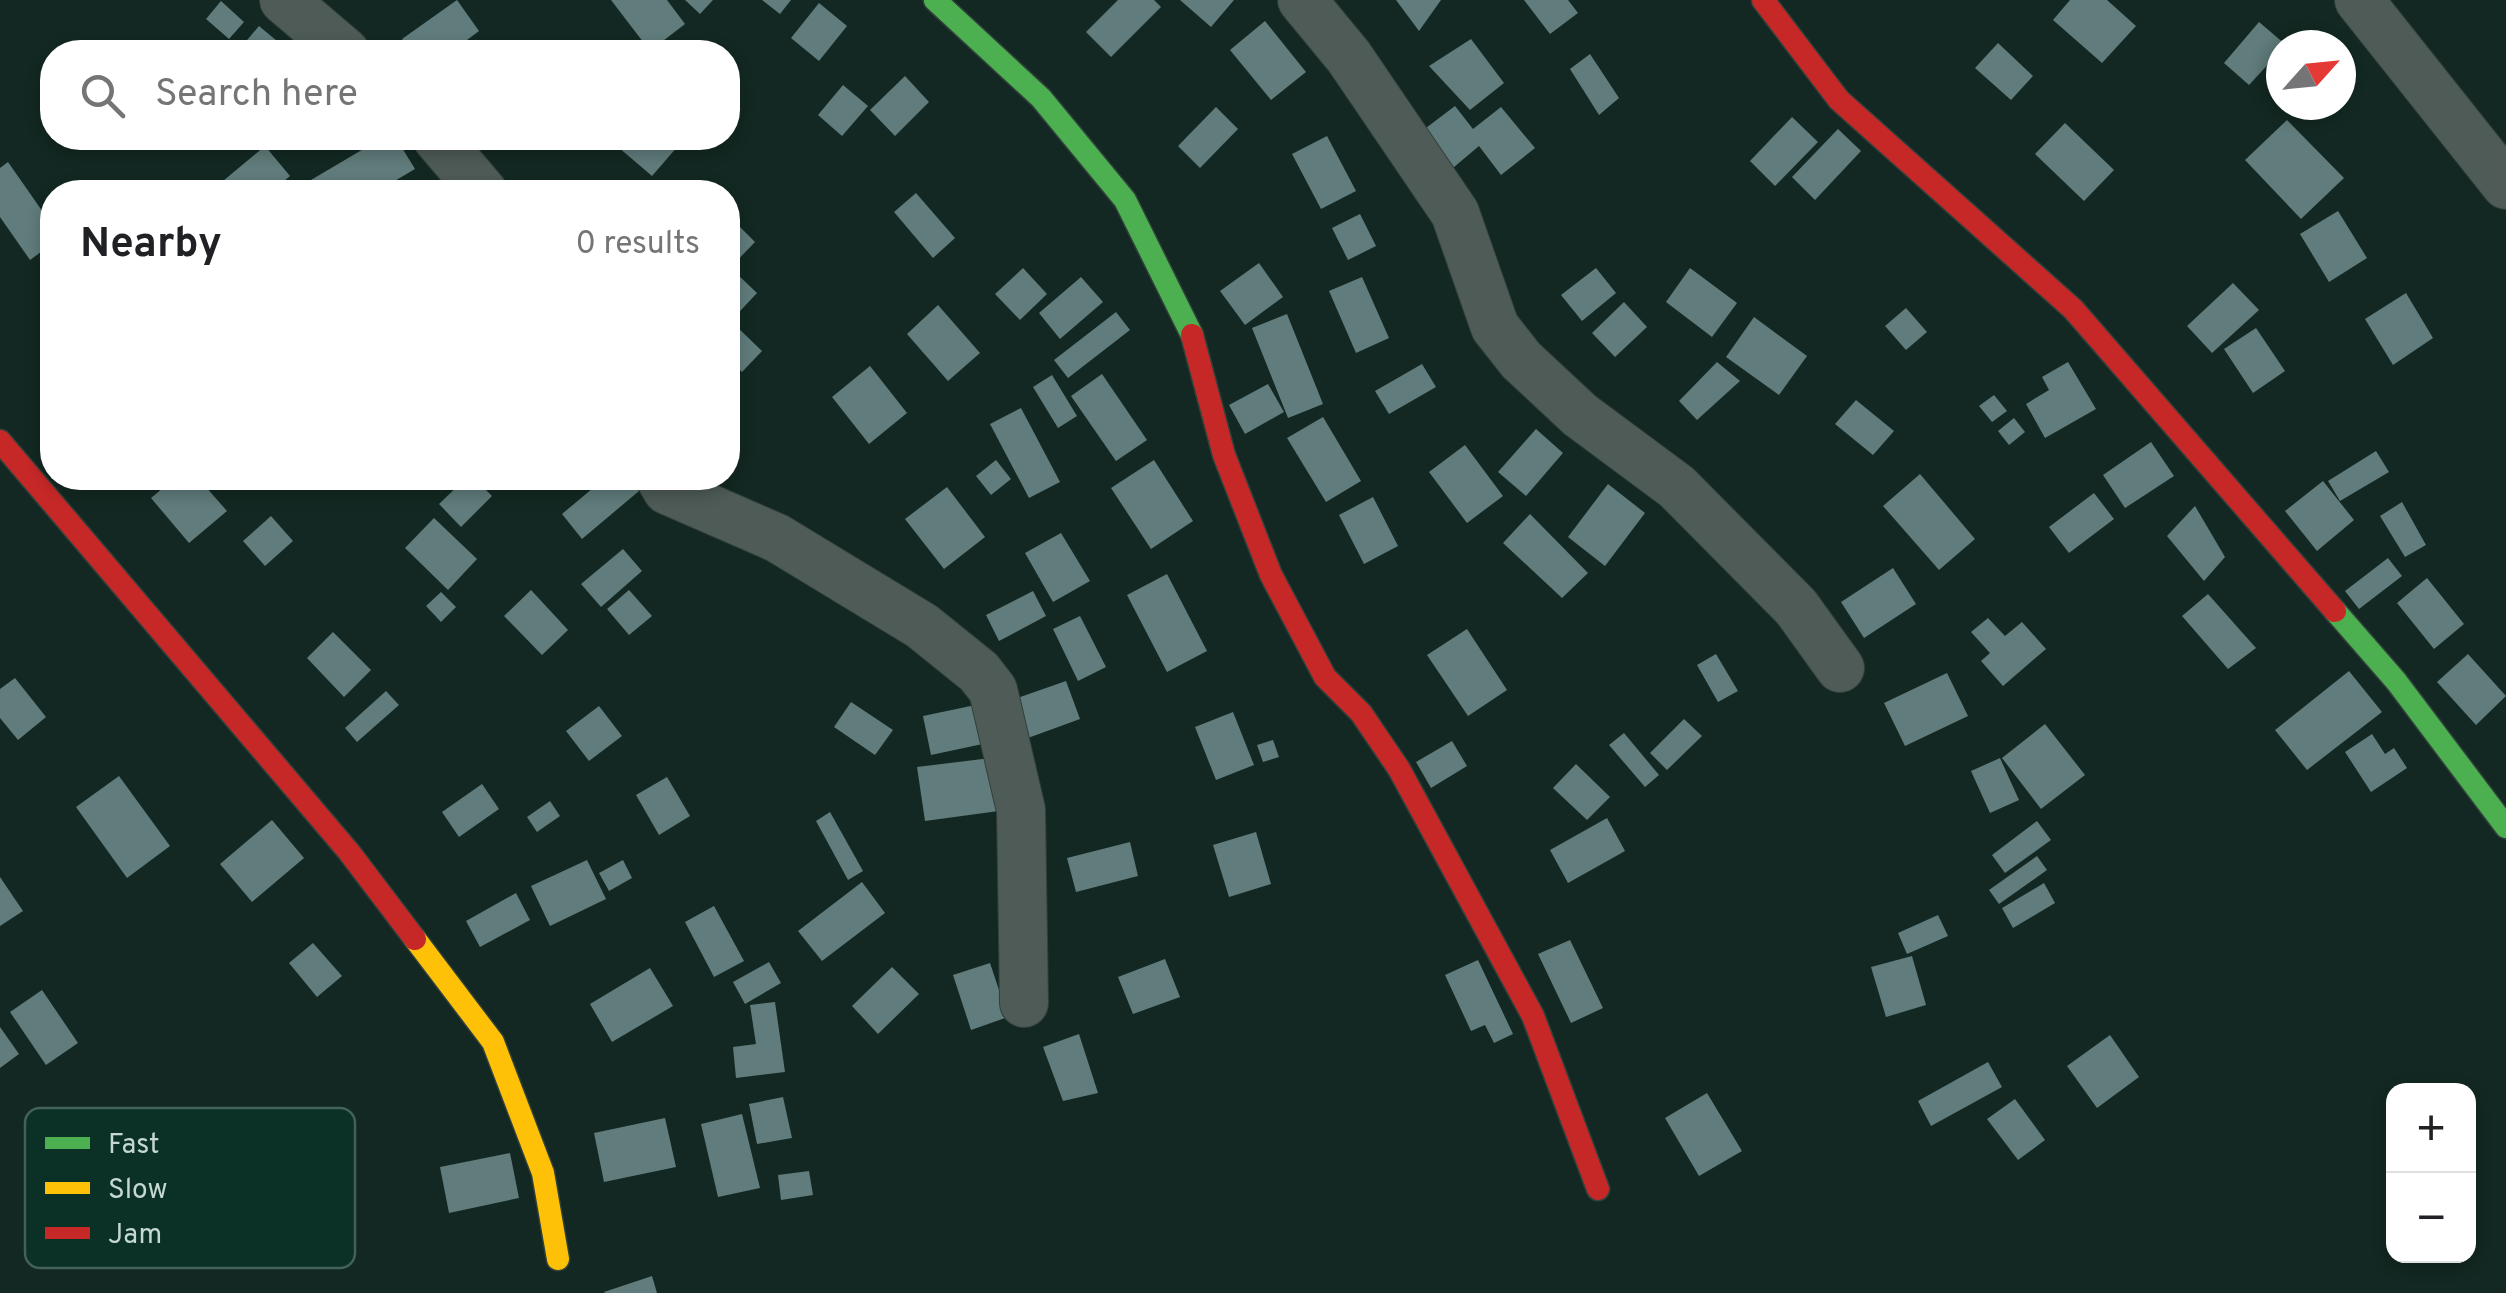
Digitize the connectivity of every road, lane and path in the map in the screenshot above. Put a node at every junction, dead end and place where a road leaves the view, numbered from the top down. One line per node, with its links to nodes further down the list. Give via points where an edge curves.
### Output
1 (284, 0): 6 (street)
2 (934, 0): 17 (street, via 1041,98 1125,200 1192,334 1224,455 1270,574 1325,677 1361,713 1399,769 1477,910 1533,1016)
3 (1302, 0): 14 (street, via 1455,213 1495,328 1580,414 1690,500 1796,606)
4 (1763, 0): 15 (street, via 1839,100 2073,309 2396,682)
5 (2360, 0): 9 (street)
6 (332, 40)
7 (447, 150): 8 (street)
8 (474, 180)
9 (2506, 184)
10 (0, 440): 11 (street)
11 (40, 487)
12 (42, 490): 18 (street, via 348,852 493,1042 543,1173)
13 (667, 490): 16 (street, via 778,538 922,626 992,690 1021,810)
14 (1840, 668)
15 (2506, 828)
16 (1024, 1003)
17 (1598, 1189)
18 (558, 1259)

